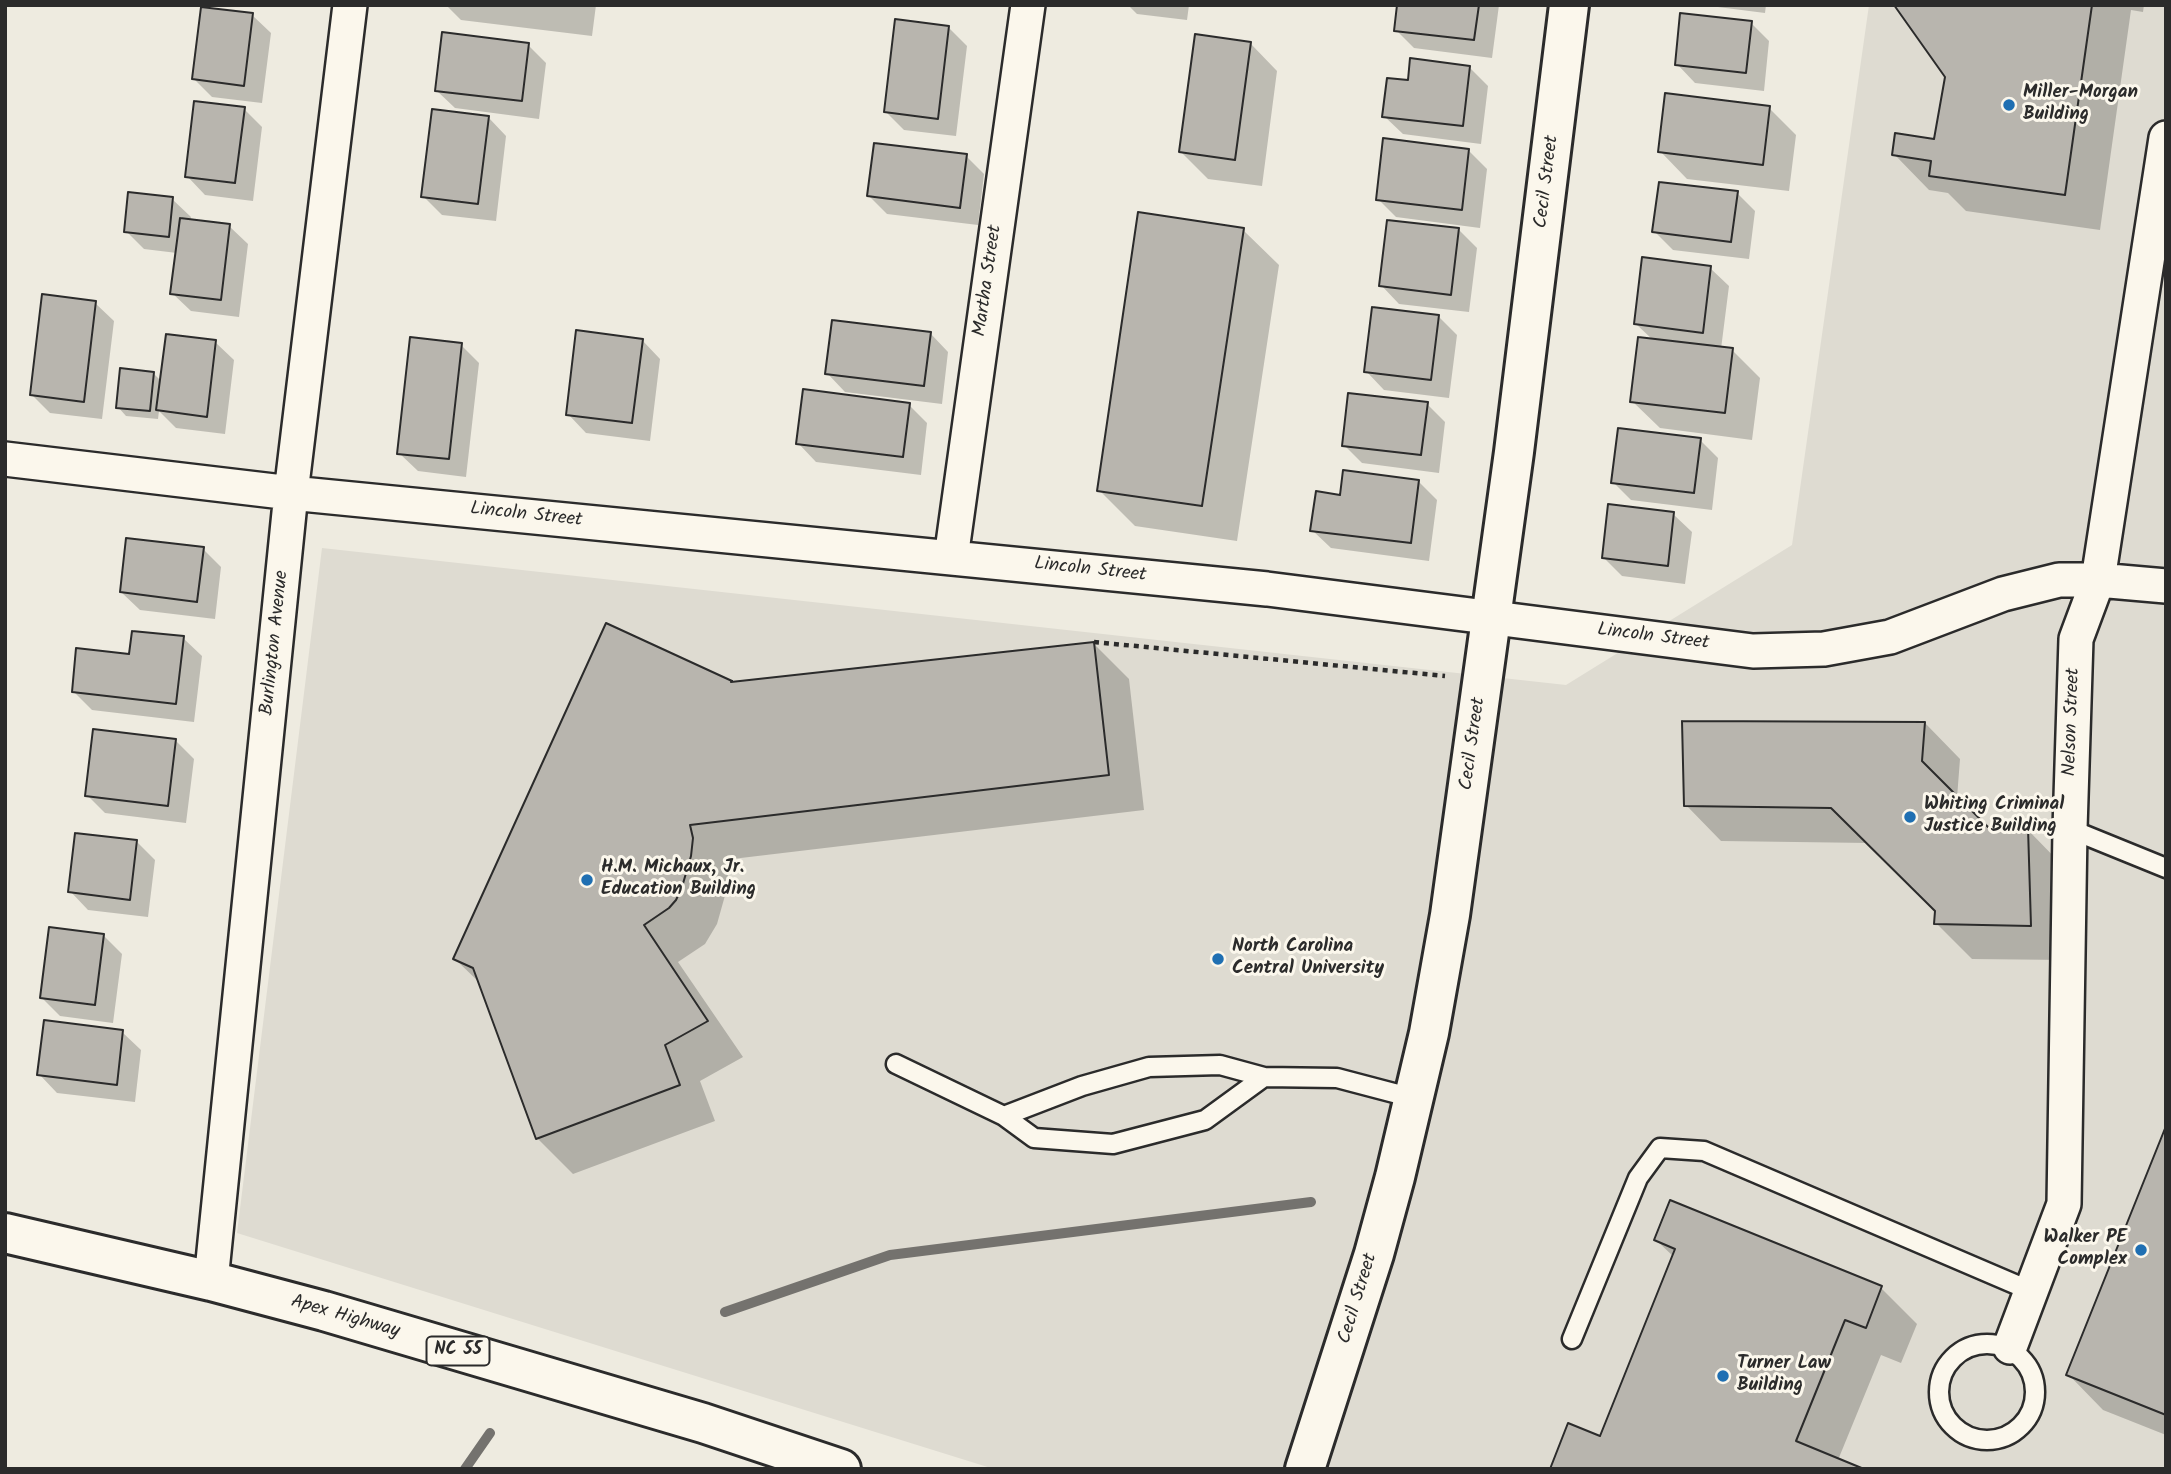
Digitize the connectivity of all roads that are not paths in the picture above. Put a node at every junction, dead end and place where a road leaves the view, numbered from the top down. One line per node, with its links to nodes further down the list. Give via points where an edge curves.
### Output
1 (350, 5): 6 (street, Burlington Avenue)
2 (1028, 5): 7 (street, Martha Street)
3 (1569, 5): 10 (street, Cecil Street)
4 (2166, 138): 8 (street, Nelson Street)
5 (5, 459): 6 (street, Lincoln Street)
6 (291, 493): 7 (street, Lincoln Street); 18 (street, Burlington Avenue)
7 (951, 558): 10 (street, Lincoln Street, via 1268,589)
8 (2098, 580): 9 (street, Lincoln Street); 10 (street, Lincoln Street, via 2059,580 2003,594 1890,637 1824,649 1753,651); 11 (street, Nelson Street, via 2076,639)
9 (2166, 586)
10 (1492, 617): 15 (street, Cecil Street, via 1450,915)
11 (2070, 829): 12 (lane); 19 (street, Nelson Street, via 2064,1204)
12 (2166, 868)
13 (896, 1064): 16 (lane)
14 (1264, 1077): 15 (lane, via 1336,1078); 16 (lane, via 1220,1065 1149,1067); 16 (lane, via 1205,1120 1113,1144 1034,1138)
15 (1413, 1098): 23 (street, Cecil Street, via 1374,1254)
16 (1004, 1116)
17 (5, 1233): 18 (street, Apex Highway / NC 55)
18 (211, 1281): 22 (street, Apex Highway / NC 55, via 704,1423)
19 (2031, 1291): 20 (lane, via 1704,1151 1660,1148 1638,1178); 21 (street, Nelson Street)
20 (1572, 1339)
21 (2010, 1347): 21 (lane, via 1983,1342 1956,1353 1940,1376 1939,1404 1953,1428 1978,1441 2006,1438 2028,1421 2037,1394 2030,1367)
22 (841, 1469)
23 (1306, 1469)

